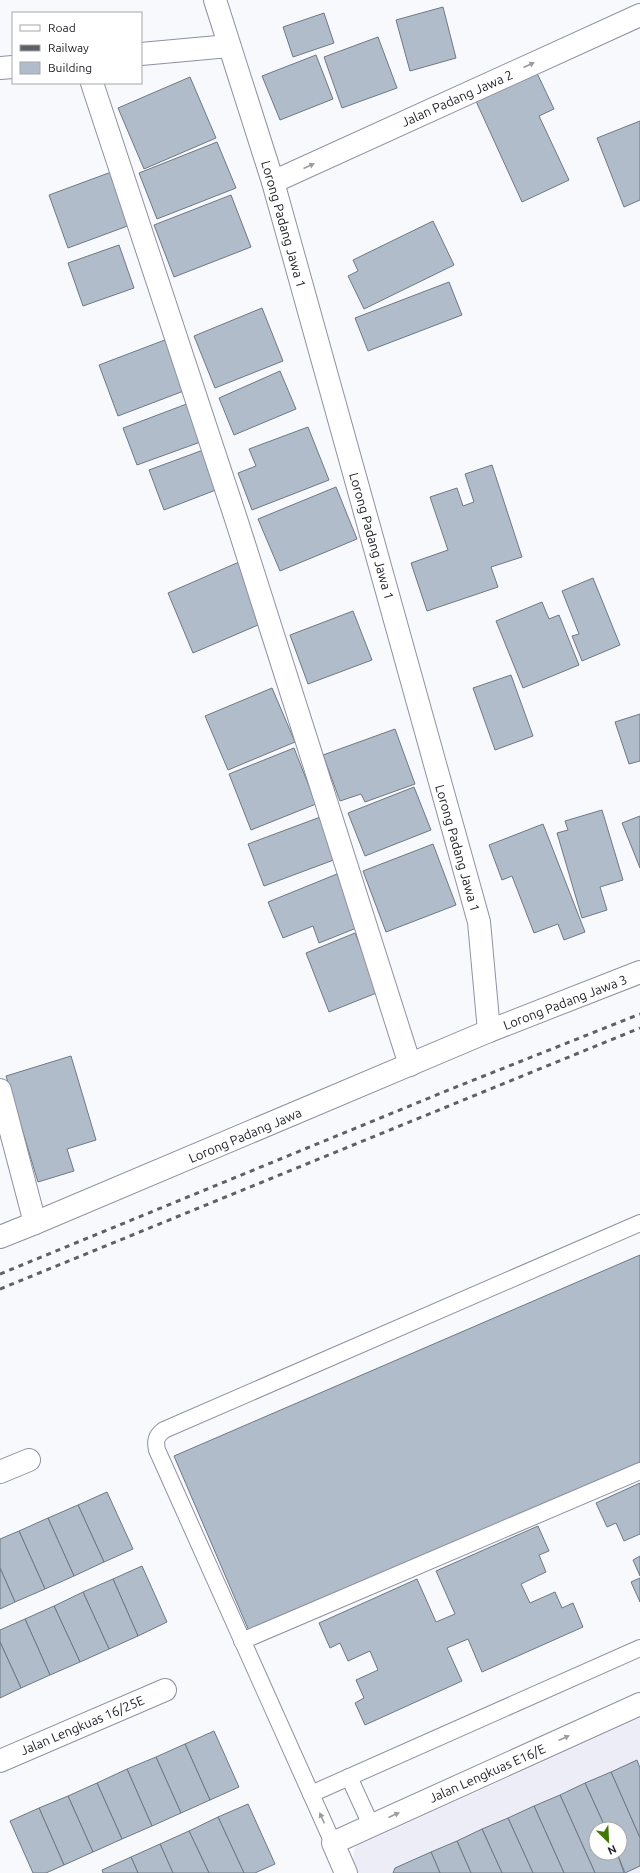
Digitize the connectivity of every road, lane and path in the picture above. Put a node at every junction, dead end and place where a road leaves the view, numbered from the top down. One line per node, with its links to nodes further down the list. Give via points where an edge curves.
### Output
1 (215, 0): 3 (street, Lorong Padang Jawa 1)
2 (640, 15): 8 (street, Jalan Padang Jawa 2, one-way to 2)
3 (229, 46): 4 (street); 8 (street, Lorong Padang Jawa 1)
4 (142, 54)
5 (12, 67): 6 (street)
6 (0, 68)
7 (92, 84): 11 (street, via 238,522)
8 (273, 182): 10 (street, Lorong Padang Jawa 1, via 479,922)
9 (640, 972): 10 (street, Lorong Padang Jawa 3)
10 (489, 1031): 11 (street, Lorong Padang Jawa)
11 (410, 1065): 13 (street, Lorong Padang Jawa)
12 (0, 1090): 13 (street)
13 (36, 1223): 15 (street, Lorong Padang Jawa)
14 (640, 1223): 19 (lane, via 158,1434 155,1441 157,1450)
15 (0, 1237)
16 (29, 1460): 18 (street)
17 (640, 1471): 19 (lane)
18 (0, 1472)
19 (242, 1641): 25 (lane)
20 (640, 1648): 24 (lane)
21 (165, 1690): 23 (street, Jalan Lengkuas 16/25E)
22 (640, 1704): 26 (street, Jalan Lengkuas E16/E, one-way to 22)
23 (0, 1761)
24 (349, 1776): 25 (lane); 26 (lane)
25 (311, 1794): 27 (lane, one-way to 25)
26 (371, 1825): 27 (street, Jalan Lengkuas E16/E)
27 (333, 1843): 28 (street)
28 (346, 1873)

